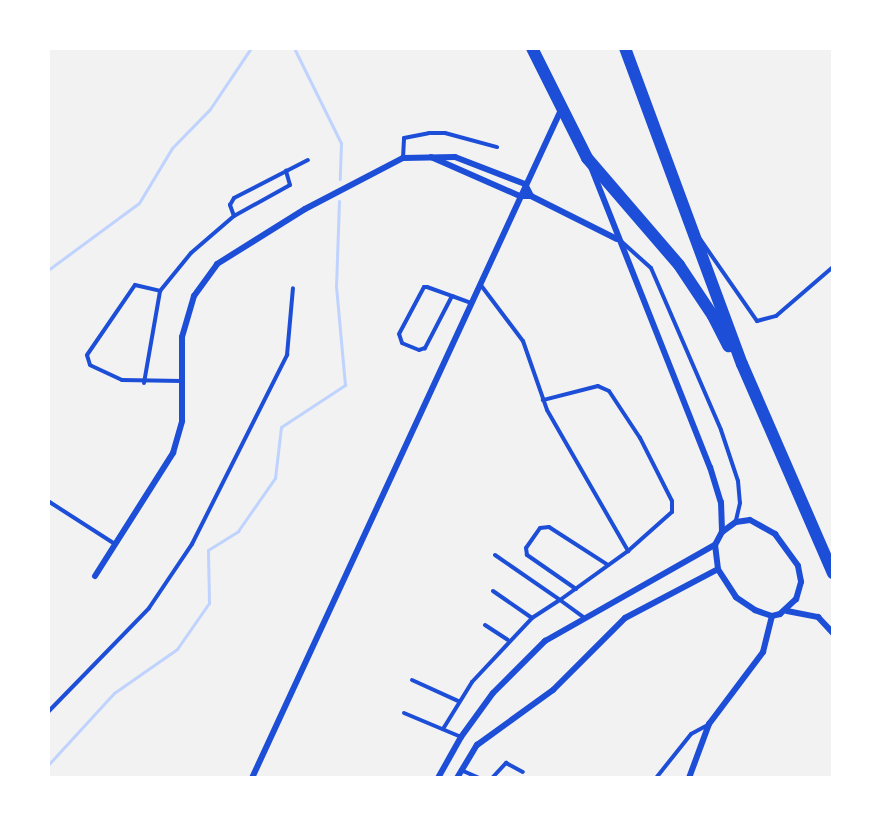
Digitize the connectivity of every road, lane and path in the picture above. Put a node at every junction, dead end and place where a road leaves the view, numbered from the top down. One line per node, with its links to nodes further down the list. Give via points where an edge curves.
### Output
1 (625, 48): 14 (highway)
2 (535, 52): 3 (highway)
3 (561, 110): 7 (highway); 10 (street)
4 (497, 147): 6 (lane, via 454,135 429,133 404,138)
5 (425, 155): 6 (street); 10 (street, via 461,158); 11 (street)
6 (403, 158): 22 (street, via 305,208 218,264 188,311 182,337)
7 (587, 158): 15 (street); 24 (highway, via 679,265 713,316)
8 (308, 160): 9 (lane)
9 (286, 171): 13 (lane, via 234,198 230,205); 13 (lane, via 290,185)
10 (525, 184): 11 (street); 12 (street)
11 (520, 196): 12 (street); 17 (street)
12 (531, 196): 15 (street)
13 (234, 216): 19 (lane, via 191,252)
14 (693, 228): 16 (lane, via 757,321 776,316); 24 (highway)
15 (617, 239): 27 (lane, via 651,268 721,430 738,481 740,502); 28 (street, via 718,488)
16 (833, 267)
17 (479, 284): 21 (street); 25 (lane, via 526,347)
18 (293, 288): 49 (lane, via 287,355 192,544 148,608)
19 (160, 291): 23 (lane); 23 (lane, via 135,285 87,355 90,364 111,376)
20 (452, 296): 20 (lane, via 425,348 418,350 402,343 399,334 422,289 427,287); 21 (lane)
21 (471, 303): 56 (street)
22 (182, 381): 23 (lane); 29 (street, via 182,422 173,453)
23 (144, 383)
24 (756, 397): 35 (highway)
25 (543, 400): 31 (lane); 31 (lane, via 603,388 614,397 640,438 673,506 669,517)
26 (48, 501): 29 (lane)
27 (736, 522): 28 (street); 40 (street, via 750,520 761,525 775,534 793,555 801,582 796,599)
28 (722, 532): 30 (street)
29 (116, 545): 36 (street)
30 (715, 545): 34 (street); 42 (street)
31 (628, 551): 33 (lane)
32 (495, 555): 39 (lane)
33 (608, 566): 37 (lane); 37 (lane, via 549,527 540,528 526,548 527,555)
34 (718, 569): 41 (street, via 736,597); 54 (street, via 625,618 554,690 477,746)
35 (833, 573)
36 (95, 576)
37 (576, 589): 39 (lane)
38 (493, 591): 43 (lane)
39 (560, 600): 42 (lane); 43 (lane)
40 (787, 610): 41 (street); 45 (street, via 818,617)
41 (772, 616): 51 (street, via 763,651)
42 (582, 617): 53 (street, via 545,641 520,664)
43 (532, 618): 46 (lane)
44 (485, 625): 46 (lane)
45 (833, 633)
46 (508, 640): 48 (lane)
47 (412, 680): 48 (lane)
48 (458, 701): 52 (lane)
49 (48, 712)
50 (404, 713): 52 (lane)
51 (709, 724): 61 (lane, via 692,734); 62 (street)
52 (443, 729): 53 (lane)
53 (461, 737): 57 (street)
54 (460, 770): 58 (street); 59 (lane)
55 (523, 772): 60 (lane, via 506,763)
56 (252, 778)
57 (438, 778)
58 (457, 778)
59 (479, 778)
60 (492, 778)
61 (656, 778)
62 (689, 778)

